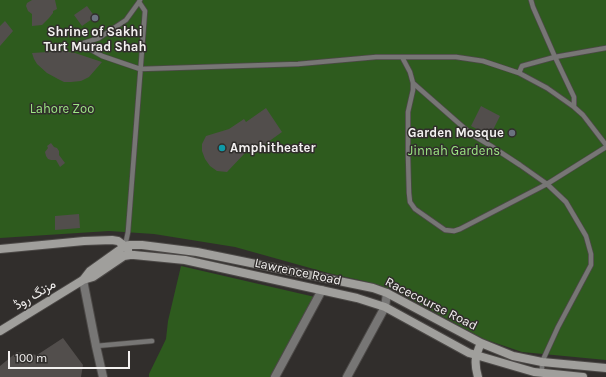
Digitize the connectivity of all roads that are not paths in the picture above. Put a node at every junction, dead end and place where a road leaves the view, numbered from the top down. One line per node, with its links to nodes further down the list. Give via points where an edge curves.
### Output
1 (531, 0): 5 (lane)
2 (140, 1): 6 (lane, via 145,11); 6 (lane, via 126,20 98,38 81,44 102,56)
3 (606, 48): 5 (lane)
4 (402, 57): 6 (lane, via 298,64); 7 (lane, via 456,57 483,61); 8 (lane)
5 (555, 57): 7 (lane, via 522,66); 9 (lane, via 574,96)
6 (140, 69): 13 (lane)
7 (519, 73): 9 (lane)
8 (413, 83): 11 (lane, via 471,134); 11 (lane, via 408,112 408,156 409,198 415,209 445,230 454,231)
9 (574, 107): 10 (lane)
10 (606, 146): 11 (lane)
11 (547, 184): 26 (lane, via 566,202 586,236 591,254 590,265)
12 (102, 240): 13 (main road, via 115,240); 14 (main road); 16 (main road, via 110,247)
13 (125, 246): 15 (main road); 16 (main road, مزنگ روڈ); 19 (main road, Racecourse Road, via 142,245 197,252)
14 (0, 249)
15 (130, 255): 17 (main road, مزنگ روڈ, via 124,256 93,277); 18 (main road, Lawrence Road, via 185,260)
16 (110, 256): 17 (main road, مزنگ روڈ, via 90,271)
17 (83, 280): 21 (main road, مزنگ روڈ); 24 (street)
18 (322, 290): 20 (main road, Lawrence Road); 30 (street)
19 (387, 293): 20 (street); 23 (main road, Racecourse Road)
20 (385, 306): 25 (main road, Lawrence Road); 31 (street)
21 (0, 331)
22 (152, 341): 24 (lane)
23 (481, 343): 25 (main road); 26 (main road, Racecourse Road, via 513,356)
24 (96, 346): 29 (street)
25 (476, 355): 28 (main road, Lawrence Road); 32 (main road)
26 (542, 362): 27 (main road, Racecourse Road); 28 (lane)
27 (606, 368)
28 (537, 374): 33 (main road, Lawrence Road)
29 (103, 377)
30 (275, 377)
31 (346, 377)
32 (478, 377)
33 (583, 377)

